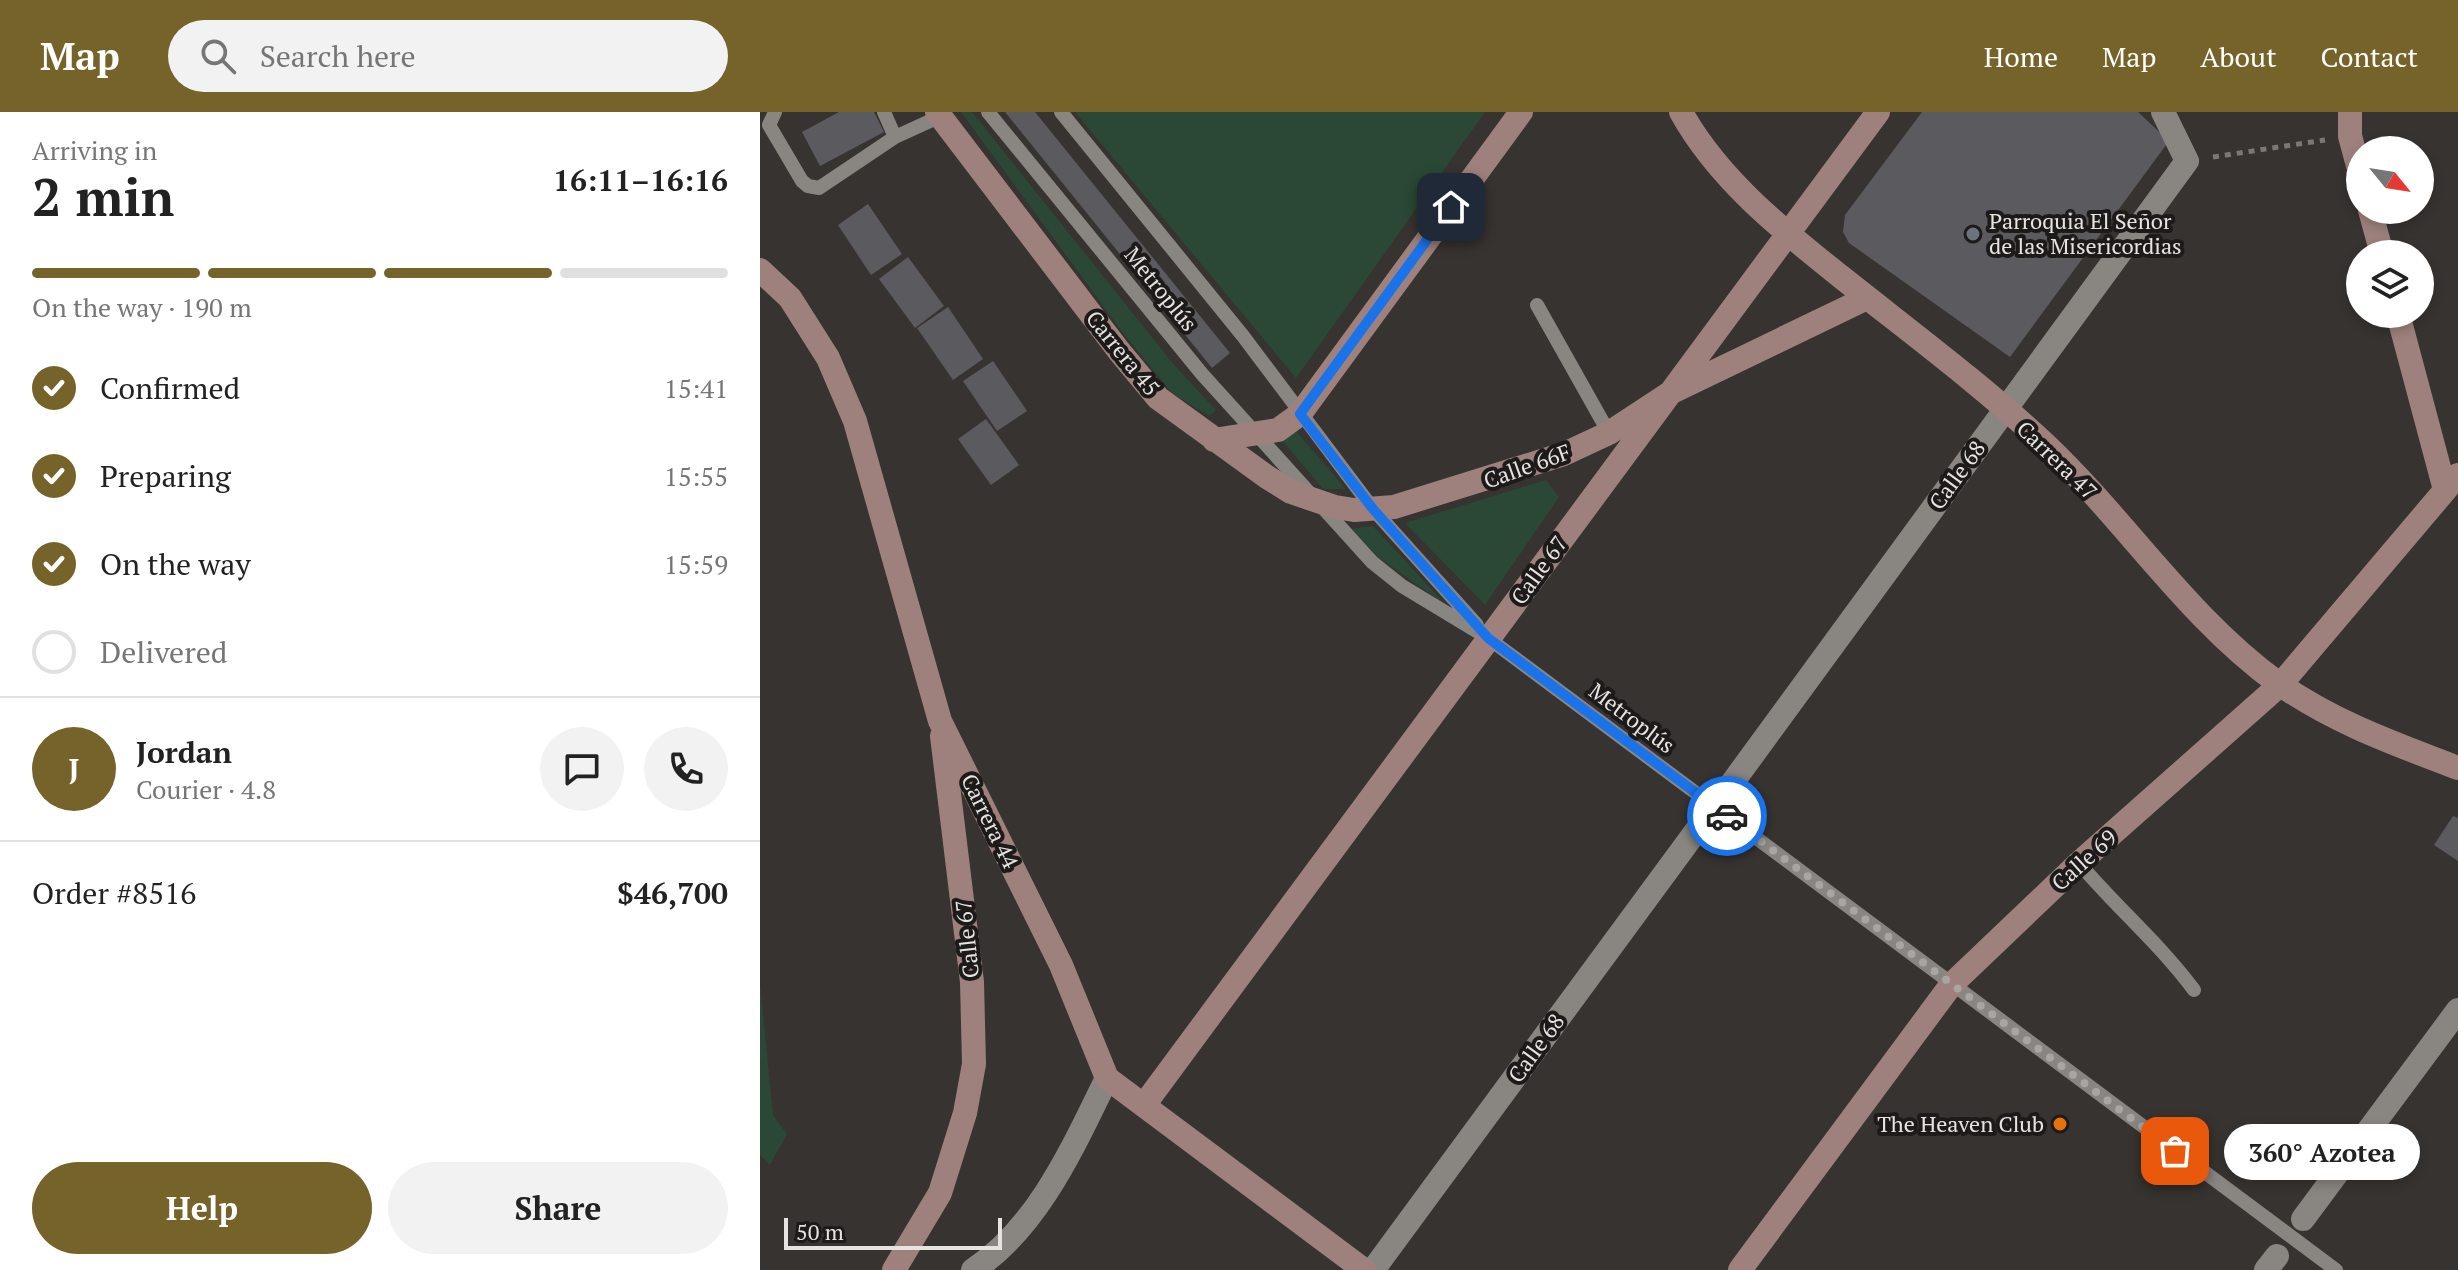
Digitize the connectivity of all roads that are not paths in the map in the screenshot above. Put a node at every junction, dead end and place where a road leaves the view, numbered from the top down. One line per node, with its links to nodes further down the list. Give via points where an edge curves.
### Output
1 (775, 112): 10 (lane, via 769,125 808,186 819,188)
2 (884, 112): 10 (lane)
3 (988, 112): 20 (lane, Metroplús)
4 (1061, 112): 18 (lane)
5 (1521, 112): 18 (street)
6 (1878, 112): 11 (street, Calle 67)
7 (2163, 112): 17 (street, Calle 68, via 2187,161)
8 (938, 114): 10 (lane); 21 (street, Carrera 45, via 1144,383)
9 (1683, 116): 11 (street, Carrera 47, via 1734,182)
10 (895, 137)
11 (1788, 234): 13 (street, Carrera 47); 16 (street, Calle 67)
12 (760, 270): 27 (street, Carrera 44, via 790,298 828,358 855,421)
13 (1867, 298): 16 (street); 17 (street, Carrera 47)
14 (1537, 305): 19 (lane)
15 (2402, 328): 22 (street)
16 (1670, 393): 19 (street, Calle 66F); 25 (street, Calle 67)
17 (2004, 410): 26 (street, Carrera 47, via 2065,464 2232,646); 29 (street, Calle 68)
18 (1300, 414): 20 (street, via 1278,430); 24 (lane)
19 (1609, 433): 24 (street, Calle 66F, via 1525,468 1431,498)
20 (1258, 435): 21 (street); 23 (lane, Metroplús)
21 (1214, 440): 23 (street, Carrera 45, via 1279,485)
22 (2452, 483): 26 (street, Calle 69)
23 (1318, 503): 24 (street, Carrera 45); 25 (lane, Metroplús, via 1372,562 1402,586)
24 (1373, 509): 25 (lane)
25 (1488, 638): 32 (lane, Metroplús); 36 (street, Calle 67)
26 (2281, 684): 28 (street, Carrera 47, via 2349,726); 31 (street, Calle 69)
27 (940, 721): 35 (street, Carrera 44, via 1061,965); 37 (street, Calle 67, via 972,995 974,1064)
28 (2458, 768)
29 (1727, 790)
30 (1699, 827): 43 (street, Calle 68)
31 (2079, 863): 32 (street, Calle 69); 33 (lane, via 2110,900 2148,932)
32 (1951, 985): 44 (street, Calle 69); 45 (lane, Metroplús)
33 (2194, 990)
34 (2458, 1010): 38 (street)
35 (1107, 1078): 36 (street); 41 (street, via 1070,1154 1038,1201 993,1257)
36 (1144, 1105): 42 (street)
37 (950, 1155): 39 (street, Calle 67); 40 (street, Calle 67, via 940,1193)
38 (2303, 1219)
39 (877, 1270)
40 (894, 1270)
41 (973, 1270)
42 (1364, 1270)
43 (1373, 1270)
44 (1740, 1270)
45 (2336, 1270)

